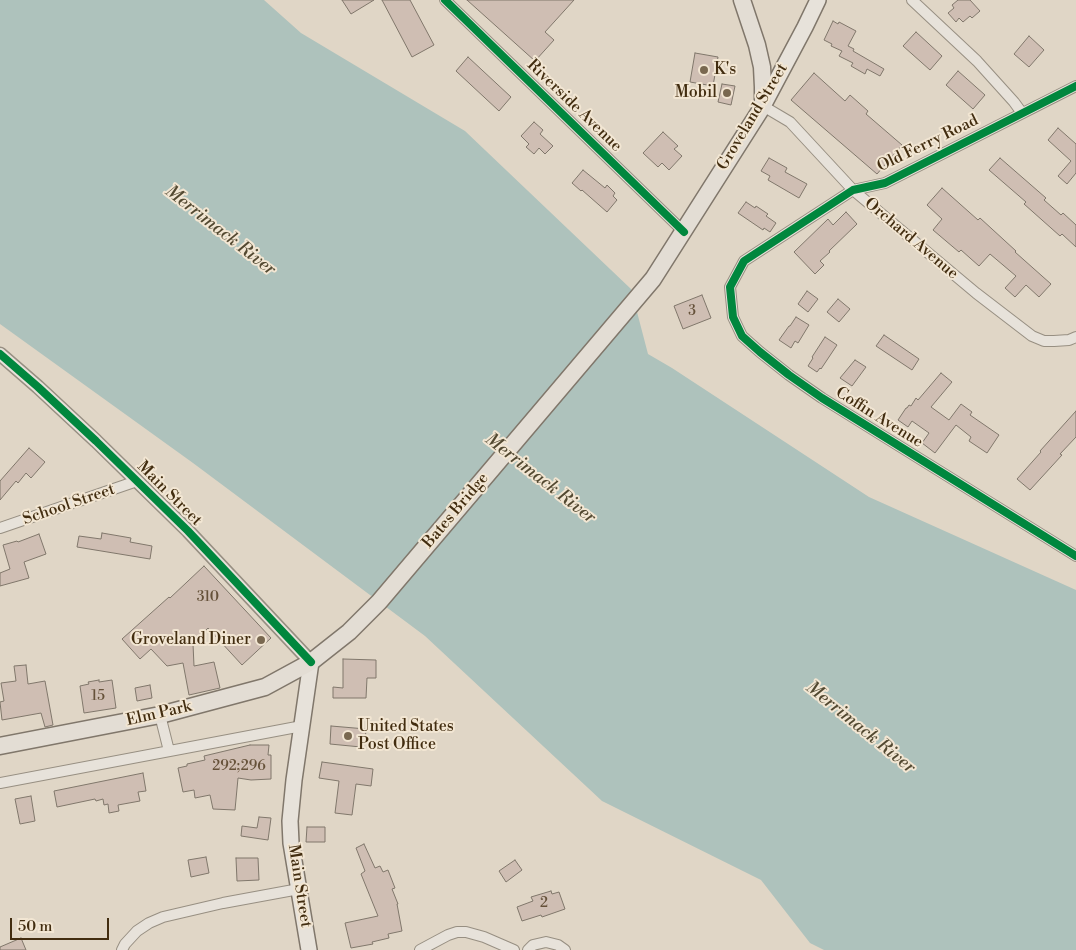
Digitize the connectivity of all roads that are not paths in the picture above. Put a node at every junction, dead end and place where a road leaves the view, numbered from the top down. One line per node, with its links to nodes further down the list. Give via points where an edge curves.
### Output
1 (446, 0): 9 (street, Riverside Avenue)
2 (742, 0): 6 (main road, via 762,67)
3 (818, 0): 6 (main road, Groveland Street)
4 (912, 0): 7 (street, via 977,61)
5 (1076, 86): 7 (street, Old Ferry Road)
6 (763, 106): 8 (street, Orchard Avenue, via 790,122); 9 (main road, Groveland Street)
7 (1022, 113): 8 (street, Old Ferry Road, via 885,183)
8 (853, 190): 10 (street, Old Ferry Road); 11 (street, Orchard Avenue, via 1032,336 1054,342)
9 (684, 232): 16 (main road, Bates Bridge, via 654,278 385,594 349,632)
10 (744, 261): 15 (street, Coffin Avenue, via 730,286 733,317 742,336 760,352 822,398)
11 (1076, 337)
12 (0, 354): 13 (street, Main Street)
13 (137, 481): 14 (street, School Street); 16 (street, Main Street)
14 (0, 528)
15 (1076, 556)
16 (311, 662): 17 (main road, Elm Park, via 265,687); 18 (main road, Main Street)
17 (160, 715): 19 (main road, Elm Park); 20 (street)
18 (302, 726): 20 (street); 22 (main road, Main Street, via 290,821)
19 (0, 746)
20 (169, 751): 21 (street)
21 (0, 783)
22 (299, 889): 23 (street, via 163,917 137,931); 24 (main road, Main Street)
23 (122, 950)
24 (308, 950)
25 (420, 950): 26 (street, via 448,935 466,932)
26 (514, 950)
27 (528, 950): 28 (street, via 546,942)
28 (565, 950)

